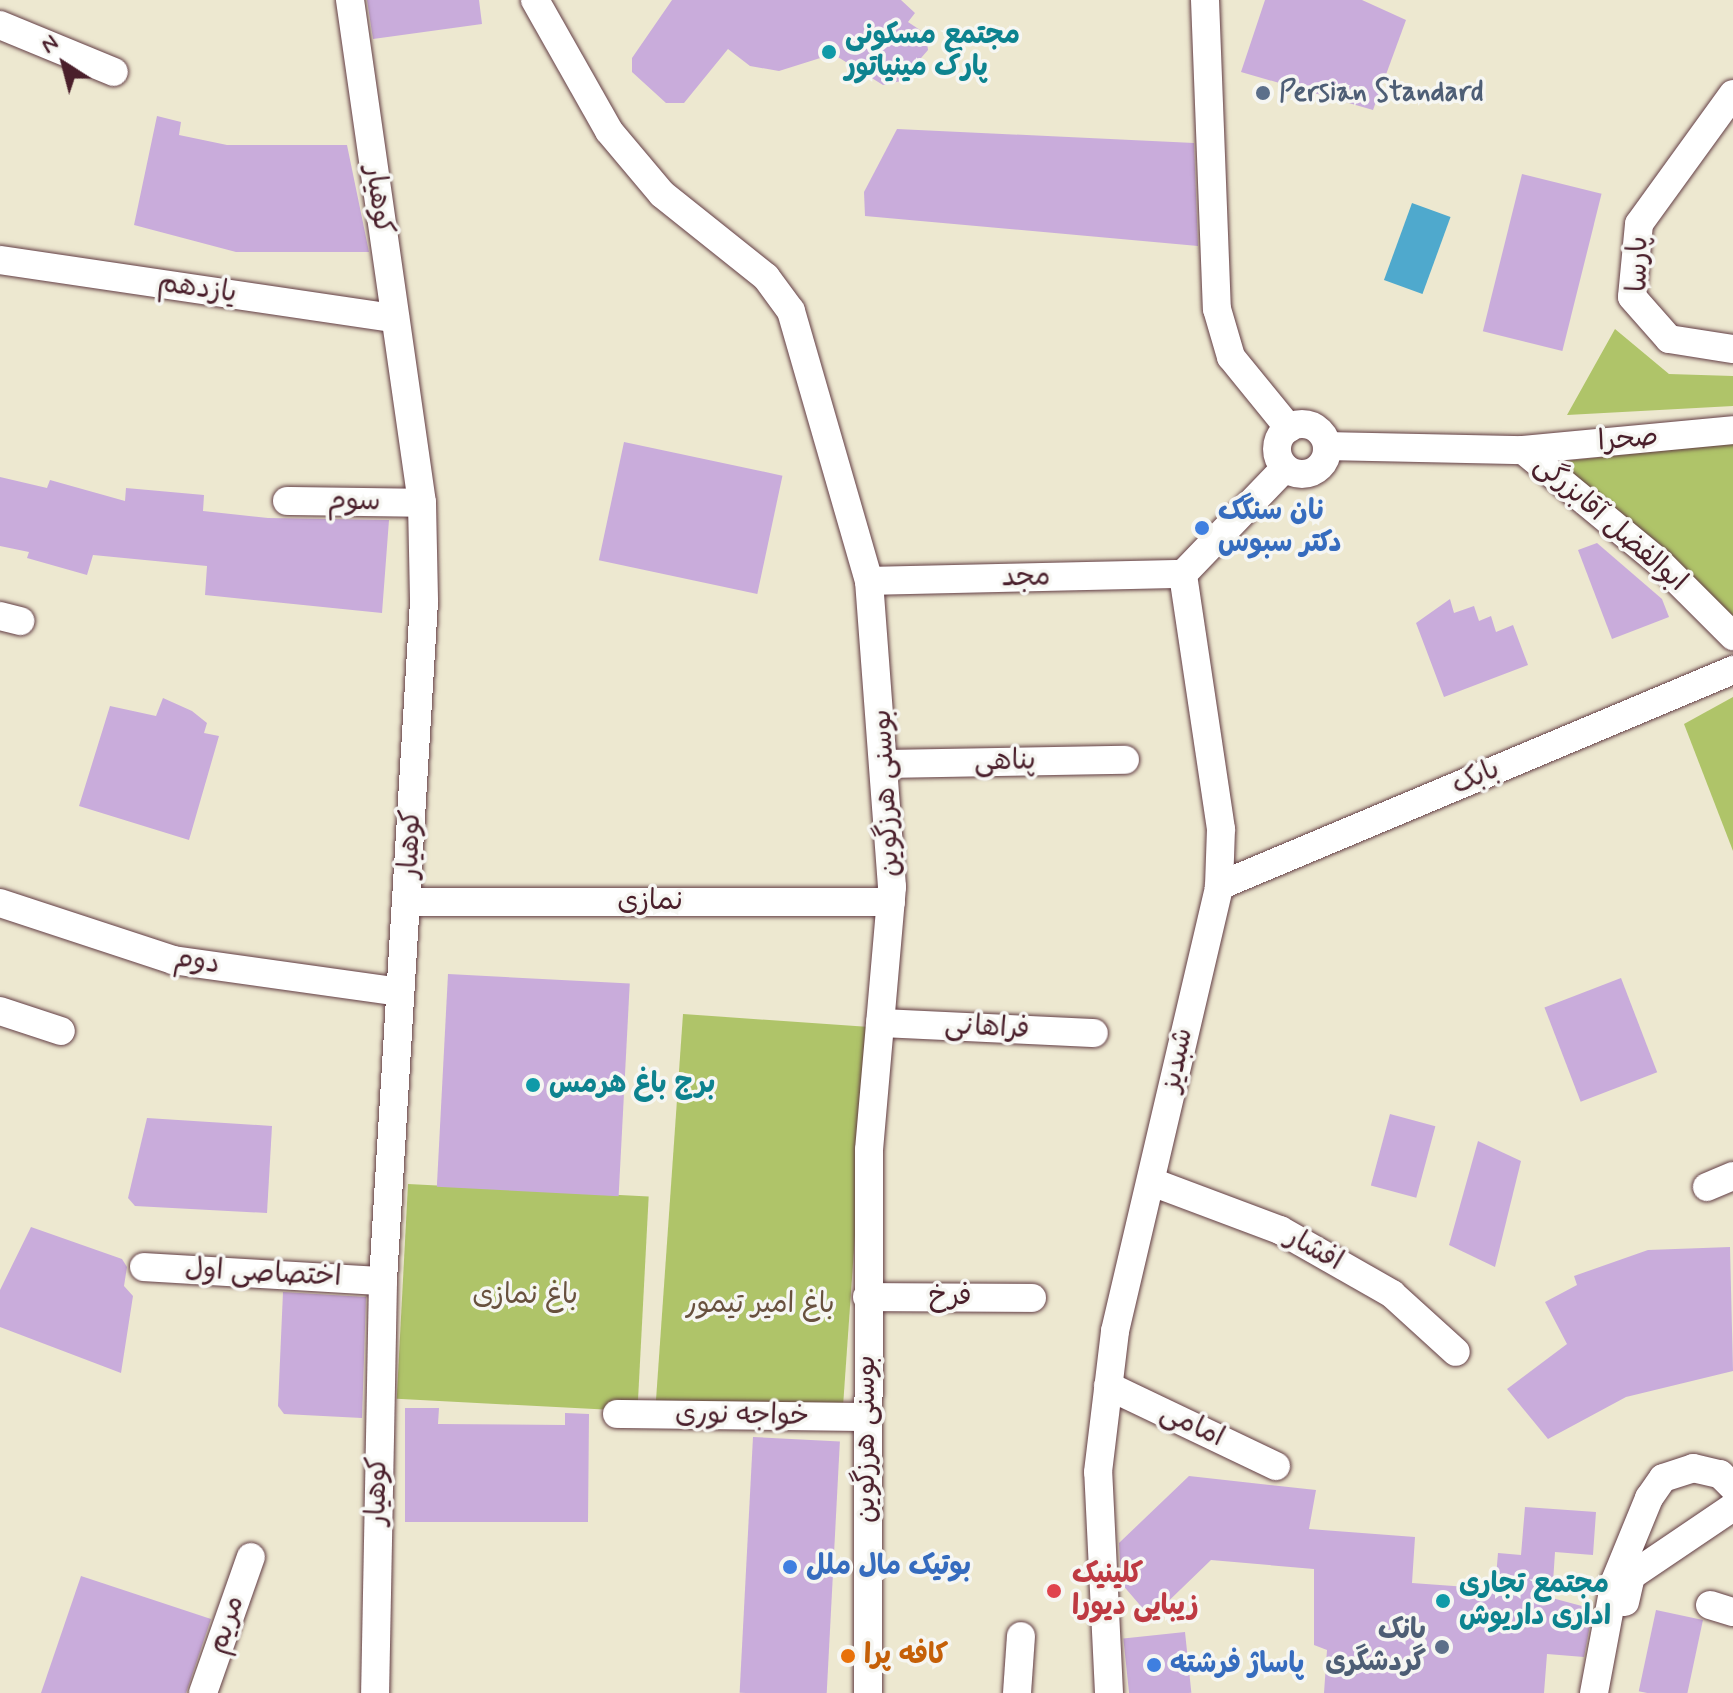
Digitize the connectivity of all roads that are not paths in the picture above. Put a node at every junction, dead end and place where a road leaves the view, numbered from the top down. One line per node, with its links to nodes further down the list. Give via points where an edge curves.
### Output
1 (350, 0): 8 (street, کوهیار)
2 (535, 0): 18 (street, بوسنی هرزگوین, via 609,131 662,194 766,277 791,311)
3 (1205, 0): 10 (street, via 1217,309 1231,357)
4 (0, 25): 5 (street)
5 (114, 72)
6 (1733, 94): 9 (street, پارسا, via 1639,224 1632,297 1669,339)
7 (0, 260): 8 (street, یازدهم)
8 (395, 318): 16 (street, کوهیار)
9 (1733, 349)
10 (1289, 428): 12 (street, via 1318,429); 14 (street, via 1278,442)
11 (1733, 430): 13 (street, صحرا)
12 (1327, 446): 13 (street, ابوالفضل آقابزرگی); 14 (street, via 1313,471)
13 (1523, 450): 19 (street, ابوالفضل آقابزرگی, via 1659,562)
14 (1285, 468): 17 (street)
15 (287, 501): 16 (street, سوم)
16 (422, 503): 24 (street, کوهیار)
17 (1183, 574): 18 (street, مجد); 23 (street, شبدیز, via 1221,829)
18 (869, 581): 22 (street, بوسنی هرزگوین)
19 (1733, 636)
20 (1733, 670): 23 (street, بابک)
21 (1125, 760): 22 (street, پناهی)
22 (885, 764): 25 (street, بوسنی هرزگوین)
23 (1219, 886): 33 (street, شبدیز)
24 (409, 902): 25 (street, نمازی); 27 (street, کوهیار)
25 (891, 902): 29 (street, بوسنی هرزگوین)
26 (0, 903): 27 (street, دوم, via 173,960)
27 (400, 992): 36 (street, کوهیار)
28 (0, 1011): 30 (street)
29 (880, 1023): 31 (street, فراهانی); 37 (street, بوسنی هرزگوین)
30 (61, 1031)
31 (1094, 1033)
32 (1733, 1176): 34 (street)
33 (1152, 1182): 39 (street, افشار, via 1280,1230 1392,1294); 40 (street, شبدیز)
34 (1707, 1187)
35 (144, 1267): 36 (street, اختصاصی اول)
36 (383, 1281): 49 (street, کوهیار)
37 (867, 1297): 38 (street, فرخ); 42 (street, بوسنی هرزگوین)
38 (1032, 1298)
39 (1456, 1352)
40 (1108, 1386): 43 (street, امامی); 52 (street, شبدیز, via 1098,1472)
41 (617, 1414): 42 (street, خواجه نوری)
42 (868, 1417): 50 (street, بوسنی هرزگوین)
43 (1276, 1466)
44 (1733, 1487): 53 (street, via 1720,1474 1693,1468 1663,1478 1649,1498 1615,1581)
45 (1733, 1507): 54 (street, via 1631,1576)
46 (251, 1557): 48 (street, مریم)
47 (1021, 1636): 51 (street)
48 (203, 1693)
49 (375, 1693)
50 (868, 1693)
51 (1017, 1693)
52 (1109, 1693)
53 (1594, 1693)
54 (1606, 1693)

